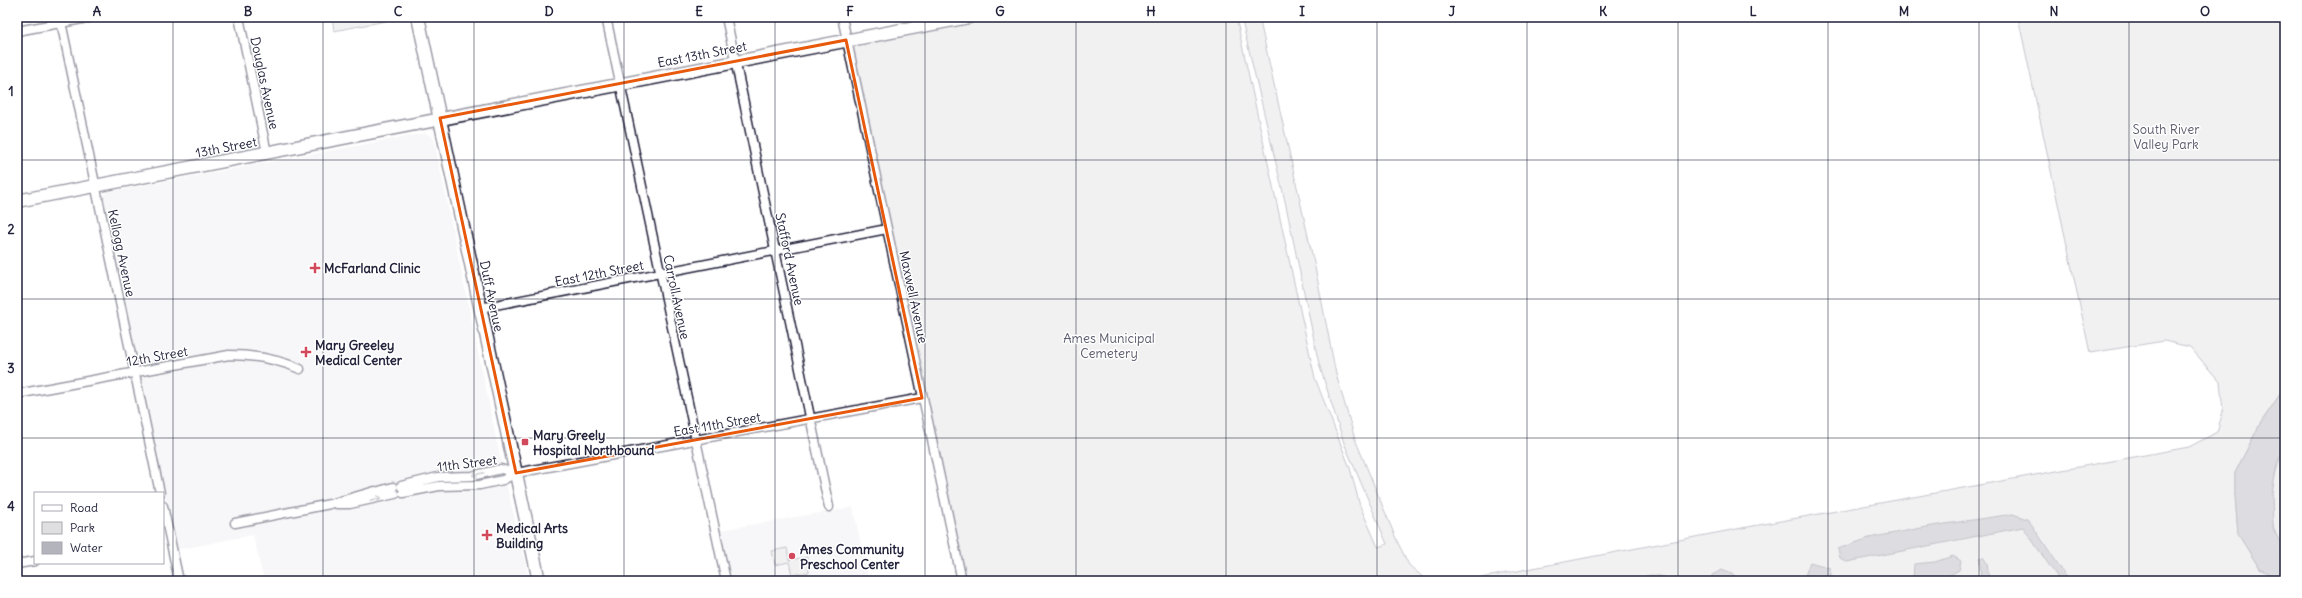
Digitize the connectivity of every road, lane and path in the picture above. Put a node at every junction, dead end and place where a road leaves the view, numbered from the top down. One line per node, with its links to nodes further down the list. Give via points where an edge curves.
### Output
1 (93, 17): 9 (street)
2 (239, 17): 15 (street, Douglas Avenue)
3 (418, 17): 14 (main road, Duff Avenue)
4 (606, 17): 13 (street, Carroll Avenue)
5 (726, 17): 12 (street, Stafford Avenue)
6 (842, 17): 11 (street, Maxwell Avenue)
7 (969, 17): 8 (main road, East 13th Street)
8 (948, 19): 11 (main road, East 13th Street)
9 (60, 20): 10 (street); 16 (street, Kellogg Avenue)
10 (17, 31)
11 (846, 40): 12 (main road, East 13th Street); 18 (street, Maxwell Avenue)
12 (734, 62): 13 (main road, East 13th Street); 19 (street, Stafford Avenue)
13 (618, 84): 14 (main road, East 13th Street); 20 (street, Carroll Avenue)
14 (440, 118): 15 (main road, 13th Street); 21 (main road, Duff Avenue)
15 (267, 153): 16 (main road, 13th Street)
16 (95, 186): 17 (main road, 13th Street); 23 (street, Kellogg Avenue)
17 (17, 201)
18 (887, 229): 19 (street, East 12th Street); 25 (street, Maxwell Avenue)
19 (776, 251): 20 (street, East 12th Street); 26 (street, Stafford Avenue)
20 (660, 273): 21 (street, East 12th Street); 27 (street, Carroll Avenue)
21 (480, 308): 28 (main road, Duff Avenue)
22 (300, 369): 23 (street, 12th Street, via 264,358 229,355)
23 (135, 372): 24 (street, 12th Street); 30 (street, Kellogg Avenue)
24 (17, 394)
25 (922, 398): 26 (street, East 11th Street); 41 (street, Maxwell Avenue)
26 (811, 419): 27 (street, East 11th Street); 32 (street, Stafford Avenue)
27 (696, 440): 28 (street, East 11th Street); 40 (street, Carroll Avenue)
28 (516, 473): 29 (street, 11th Street, via 501,469 472,476 438,478); 39 (main road, Duff Avenue)
29 (398, 490): 31 (street, 11th Street, via 377,491); 31 (street, 11th Street, one-way to 29, via 350,504)
30 (160, 492)
31 (330, 504): 34 (street, 11th Street)
32 (829, 507)
33 (164, 516): 35 (street)
34 (235, 524)
35 (166, 537): 38 (street)
36 (34, 561): 37 (street)
37 (17, 564)
38 (179, 581)
39 (539, 581)
40 (726, 581)
41 (962, 581)

